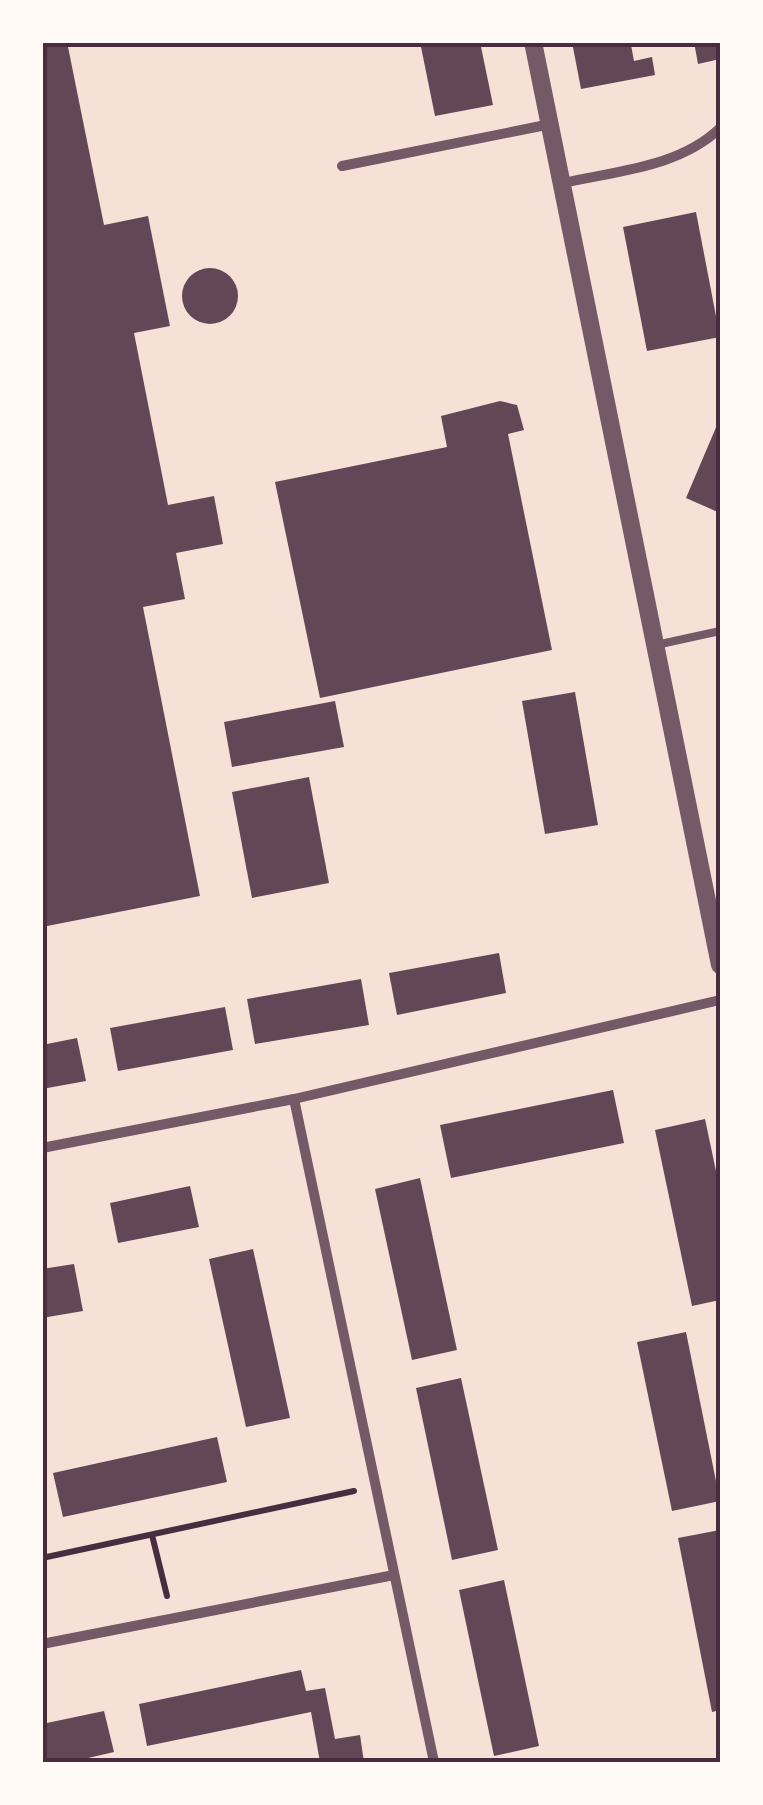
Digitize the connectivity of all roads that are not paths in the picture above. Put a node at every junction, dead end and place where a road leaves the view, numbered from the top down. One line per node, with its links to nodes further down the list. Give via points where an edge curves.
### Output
1 (533, 42): 2 (street)
2 (550, 124): 4 (street); 5 (street)
3 (720, 128): 5 (street, via 703,145 662,161)
4 (342, 166)
5 (563, 183): 7 (street)
6 (720, 631): 7 (lane)
7 (656, 645): 8 (street)
8 (720, 965)
9 (720, 1000): 10 (street)
10 (294, 1100): 11 (street); 12 (street)
11 (42, 1148)
12 (394, 1575): 13 (street); 14 (street)
13 (42, 1644)
14 (434, 1762)

